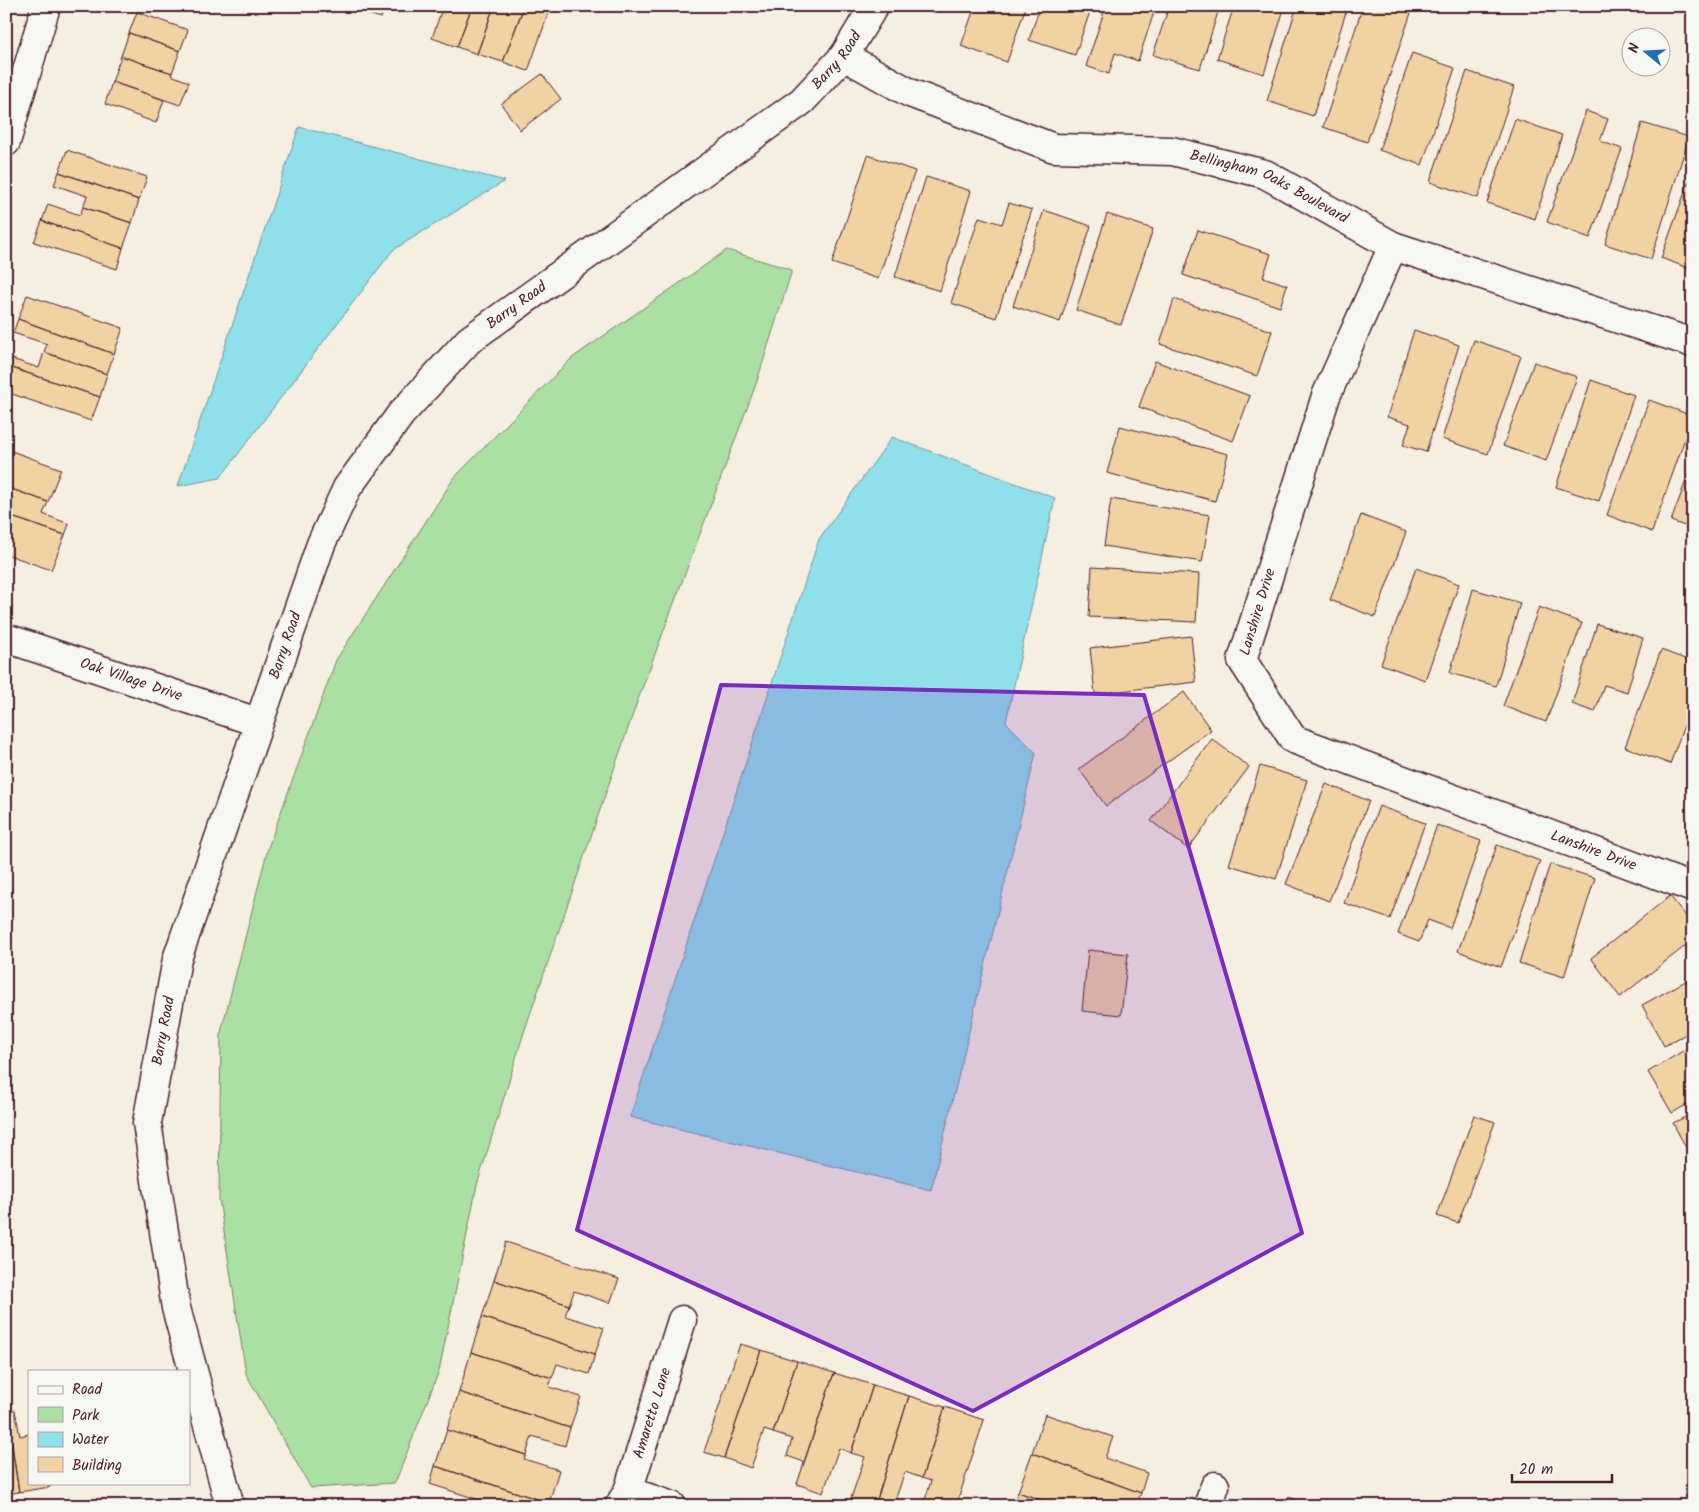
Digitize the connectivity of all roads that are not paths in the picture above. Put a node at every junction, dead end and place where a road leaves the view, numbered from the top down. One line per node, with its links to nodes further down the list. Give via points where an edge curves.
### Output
1 (46, 6): 4 (street)
2 (874, 6): 3 (street, Barry Road)
3 (844, 56): 5 (street, Bellingham Oaks Boulevard, via 910,93 1054,148 1172,151 1265,174); 8 (street, Barry Road, via 802,101 469,340 401,414 348,488 325,536)
4 (6, 142)
5 (1392, 246): 6 (street, Bellingham Oaks Boulevard); 9 (street, Lanshire Drive, via 1326,396 1242,660 1293,739)
6 (1693, 343)
7 (6, 638): 8 (street, Oak Village Drive)
8 (257, 722): 12 (street, Barry Road, via 177,959 147,1124 176,1308)
9 (1693, 888)
10 (682, 1320): 11 (street, Amaretto Lane)
11 (623, 1498): 13 (street)
12 (230, 1506)
13 (672, 1506)

